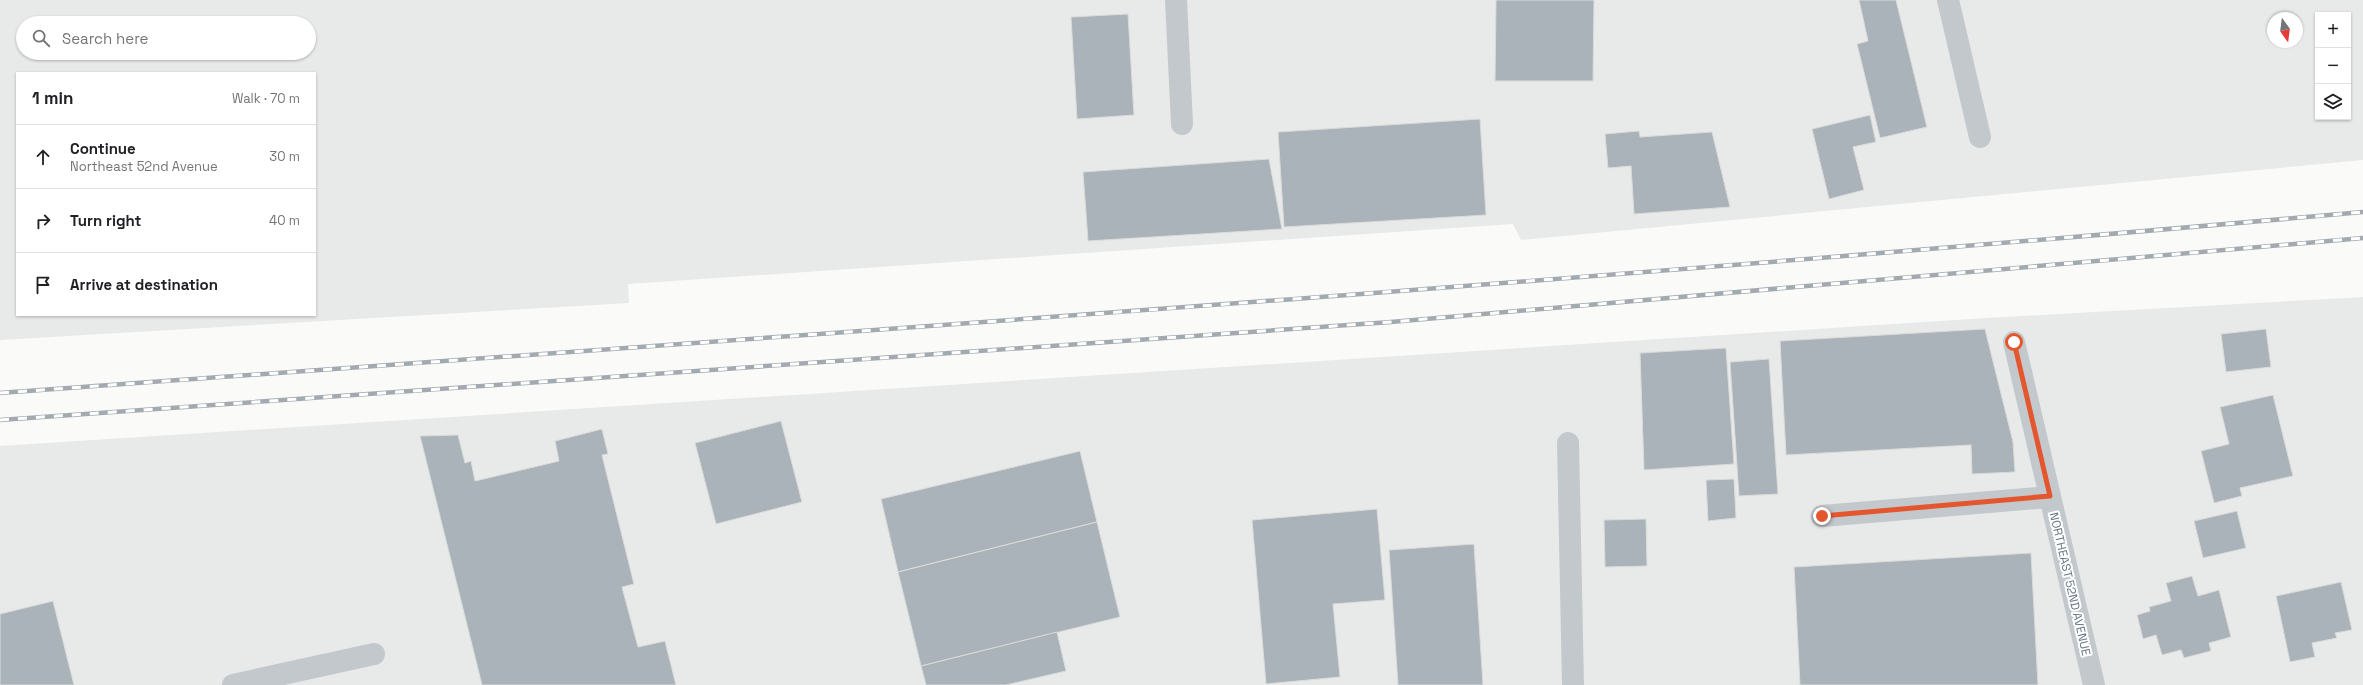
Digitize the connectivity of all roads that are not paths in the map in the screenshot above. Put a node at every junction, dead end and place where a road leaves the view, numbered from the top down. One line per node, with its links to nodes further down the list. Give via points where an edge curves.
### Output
1 (1176, 0): 3 (street)
2 (1948, 0): 4 (street)
3 (1182, 124)
4 (1980, 137)
5 (2014, 342): 7 (street, NORTHEAST 52ND AVENUE)
6 (1568, 443): 11 (street)
7 (2050, 496): 8 (street); 12 (street, NORTHEAST 52ND AVENUE)
8 (1822, 516)
9 (374, 654): 10 (street)
10 (233, 685)
11 (1573, 685)
12 (2094, 685)

